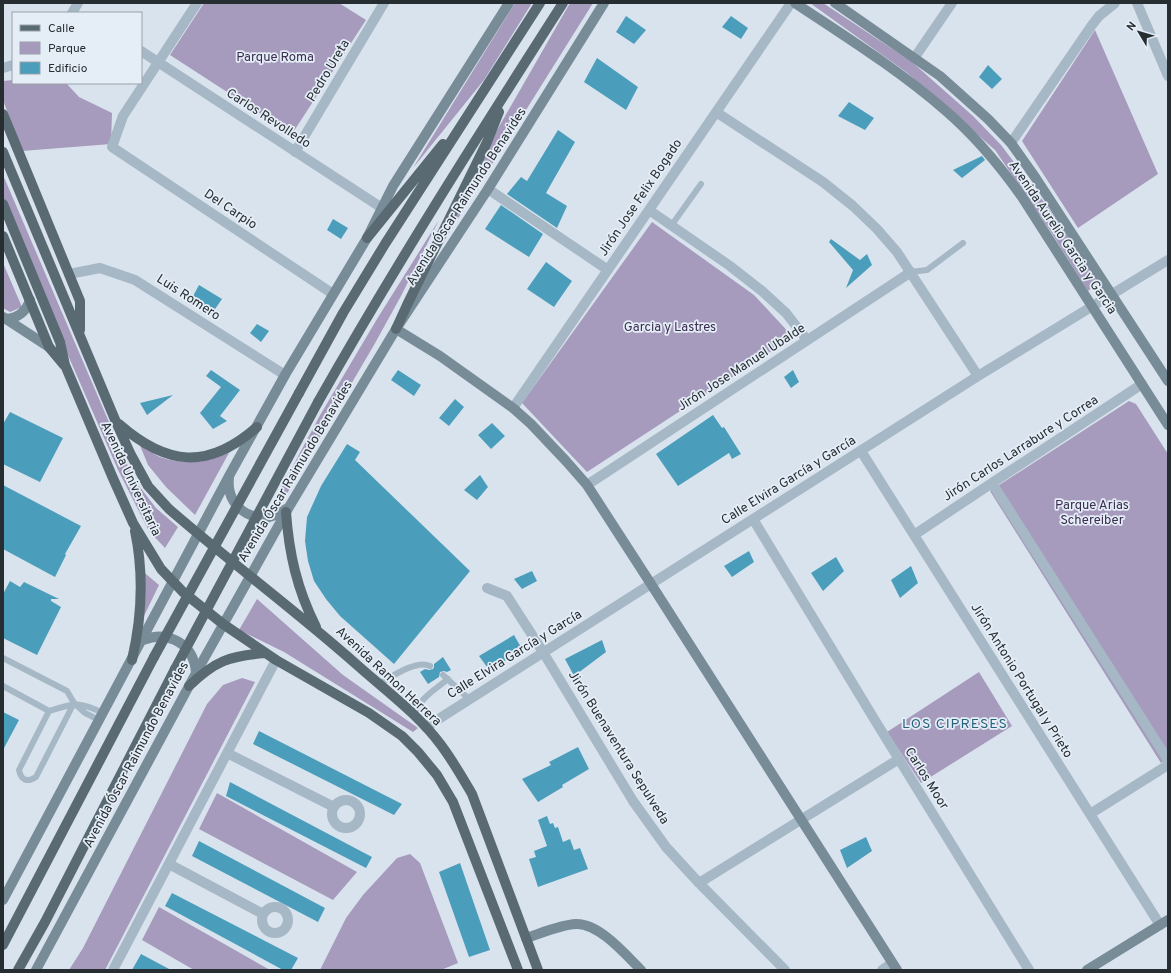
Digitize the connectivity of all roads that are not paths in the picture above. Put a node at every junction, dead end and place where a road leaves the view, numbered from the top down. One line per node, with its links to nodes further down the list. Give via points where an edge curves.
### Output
1 (197, 3): 15 (street)
2 (384, 3): 23 (street, Pedro Ureta)
3 (509, 3): 27 (main road, via 393,186)
4 (540, 3): 18 (main road)
5 (563, 3): 17 (main road, Avenida Óscar Raimundo Benavides)
6 (604, 3): 25 (main road, Avenida Óscar Raimundo Benavides)
7 (791, 3): 19 (street, Jirón Jose Felix Bogado)
8 (795, 3): 40 (main road, Avenida Aurelio Garcia y Garcia, via 917,87 966,129 1004,172)
9 (835, 3): 14 (main road, Avenida Aurelio Garcia y Garcia)
10 (952, 3): 14 (street)
11 (1115, 3): 21 (street, via 1092,25)
12 (1137, 3): 16 (street)
13 (142, 52): 15 (street, Carlos Revolledo)
14 (914, 57): 21 (main road, Avenida Aurelio Garcia y Garcia, via 964,97)
15 (159, 63): 23 (street, Carlos Revolledo); 37 (street, Del Carpio, via 123,116 112,147)
16 (1168, 76)
17 (512, 83): 42 (main road, via 487,142); 104 (main road, Avenida Óscar Raimundo Benavides, bridge, via 371,309 318,402)
18 (482, 95): 31 (main road); 102 (main road, bridge, via 343,313 154,657)
19 (716, 112): 28 (street, Jirón Jose Felix Bogado); 35 (street, via 829,186 877,229)
20 (3, 114): 36 (main road, Avenida Universitaria)
21 (1011, 144): 38 (main road, Avenida Aurelio Garcia y Garcia)
22 (3, 152): 43 (main road, Avenida Universitaria)
23 (296, 152): 27 (street, Carlos Revolledo)
24 (702, 184): 29 (lane)
25 (488, 189): 34 (street); 42 (main road, Avenida Óscar Raimundo Benavides)
26 (3, 204): 46 (main road, Avenida Universitaria, via 60,342)
27 (382, 208): 31 (main road)
28 (649, 210): 29 (street); 34 (street, Jirón Jose Felix Bogado)
29 (671, 226): 44 (street, via 762,291 786,313)
30 (3, 236): 39 (main road, Avenida Universitaria)
31 (367, 238): 37 (main road)
32 (963, 243): 35 (lane, via 927,270)
33 (1168, 260): 38 (street, Calle Elvira García y García)
34 (608, 270): 51 (street, Jirón Jose Felix Bogado)
35 (911, 272): 44 (street, Jirón Jose Manuel Ubalde); 48 (street)
36 (69, 274): 43 (main road, Avenida Universitaria, via 80,301); 47 (street, Luis Romero, via 100,268 135,280)
37 (333, 294): 47 (main road)
38 (1112, 294): 40 (street, Calle Elvira García y García); 49 (main road, Avenida Aurelio Garcia y Garcia)
39 (30, 300): 41 (main road, via 20,315); 45 (main road, Avenida Universitaria)
40 (1092, 306): 48 (street, Calle Elvira García y García); 50 (main road, Avenida Aurelio Garcia y Garcia)
41 (4, 318): 45 (main road)
42 (396, 329): 51 (main road, via 440,356); 59 (main road, Avenida Óscar Raimundo Benavides)
43 (80, 336): 52 (main road, Avenida Universitaria)
44 (807, 340): 58 (street, Jirón Jose Manuel Ubalde)
45 (49, 347): 46 (main road, Avenida Universitaria)
46 (64, 365): 61 (main road, Avenida Universitaria)
47 (285, 375): 54 (main road)
48 (978, 376): 55 (street, Calle Elvira García y García)
49 (1168, 381)
50 (1142, 384): 53 (main road, Avenida Aurelio Garcia y Garcia); 57 (street, Jirón Carlos Larrabure y Correa)
51 (513, 408): 58 (main road, via 566,460)
52 (116, 422): 54 (main road, via 153,448 186,458 224,449); 62 (main road, Avenida Universitaria, via 148,486 169,509)
53 (1168, 425)
54 (257, 427): 56 (main road)
55 (861, 451): 60 (street, Calle Elvira García y García); 63 (street, Jirón Antonio Portugal y Prieto)
56 (229, 476): 59 (main road, via 232,496 237,505 248,514 267,518); 62 (main road)
57 (992, 483): 63 (street, Jirón Carlos Larrabure y Correa); 91 (street)
58 (587, 485): 66 (main road)
59 (287, 509): 64 (main road, Avenida Óscar Raimundo Benavides); 69 (main road, via 289,544 294,570 305,604)
60 (753, 519): 66 (street, Calle Elvira García y García); 90 (street, Carlos Moor)
61 (133, 523): 65 (main road, Avenida Universitaria); 74 (main road, via 138,545 141,590)
62 (199, 535): 64 (main road, Avenida Ramon Herrera); 65 (main road)
63 (914, 535): 94 (street, Jirón Antonio Portugal y Prieto)
64 (250, 576): 68 (main road, Avenida Óscar Raimundo Benavides); 69 (main road, Avenida Ramon Herrera)
65 (173, 583): 68 (main road, Avenida Universitaria); 70 (main road)
66 (651, 584): 71 (street, Calle Elvira García y García); 95 (main road)
67 (487, 588): 71 (street, Jirón Buenaventura Sepulveda, via 507,596)
68 (223, 624): 72 (main road); 77 (main road, Avenida Óscar Raimundo Benavides)
69 (318, 631): 80 (main road, Avenida Ramon Herrera)
70 (143, 640): 74 (main road); 77 (main road, via 158,636 178,642 190,652)
71 (543, 652): 83 (street, Calle Elvira García y García); 97 (street, Jirón Buenaventura Sepulveda, via 633,801 666,847)
72 (265, 653): 75 (main road); 82 (main road, via 238,656 220,662)
73 (3, 658): 84 (lane, via 67,692)
74 (132, 660): 86 (main road)
75 (276, 660): 89 (street); 107 (main road, via 391,727 418,752 437,775 453,802)
76 (430, 666): 80 (lane, via 417,665)
77 (196, 673): 82 (main road, Avenida Óscar Raimundo Benavides)
78 (443, 675): 79 (lane)
79 (448, 679): 83 (lane); 87 (lane, via 420,703 415,710)
80 (378, 684): 87 (main road, Avenida Ramon Herrera)
81 (3, 686): 85 (lane)
82 (189, 686): 105 (main road, Avenida Óscar Raimundo Benavides)
83 (470, 699): 88 (street, Calle Elvira García y García)
84 (74, 703): 85 (lane); 85 (lane, via 36,777 31,781 25,780 20,770); 86 (lane, via 89,706)
85 (49, 711)
86 (101, 717): 98 (main road)
87 (415, 717): 88 (main road, Avenida Ramon Herrera)
88 (426, 727): 101 (main road, Avenida Ramon Herrera, via 441,745 472,794)
89 (228, 753): 93 (street); 96 (street)
90 (899, 759): 95 (street); 112 (street, Carlos Moor)
91 (1168, 760)
92 (1168, 764): 94 (street)
93 (334, 807)
94 (1090, 814): 100 (street, Jirón Antonio Portugal y Prieto)
95 (801, 820): 97 (street); 103 (main road)
96 (169, 864): 99 (street); 106 (street)
97 (699, 883): 110 (street, Jirón Buenaventura Sepulveda)
98 (4, 897)
99 (262, 914)
100 (1164, 923): 113 (main road)
101 (526, 938): 108 (main road, Avenida Ramon Herrera); 109 (main road, via 565,926 588,926 616,945)
102 (3, 946)
103 (895, 966): 111 (street)
104 (18, 970)
105 (36, 970)
106 (113, 970)
107 (518, 970)
108 (538, 970)
109 (641, 970)
110 (785, 970)
111 (882, 970)
112 (1029, 970)
113 (1088, 970)

